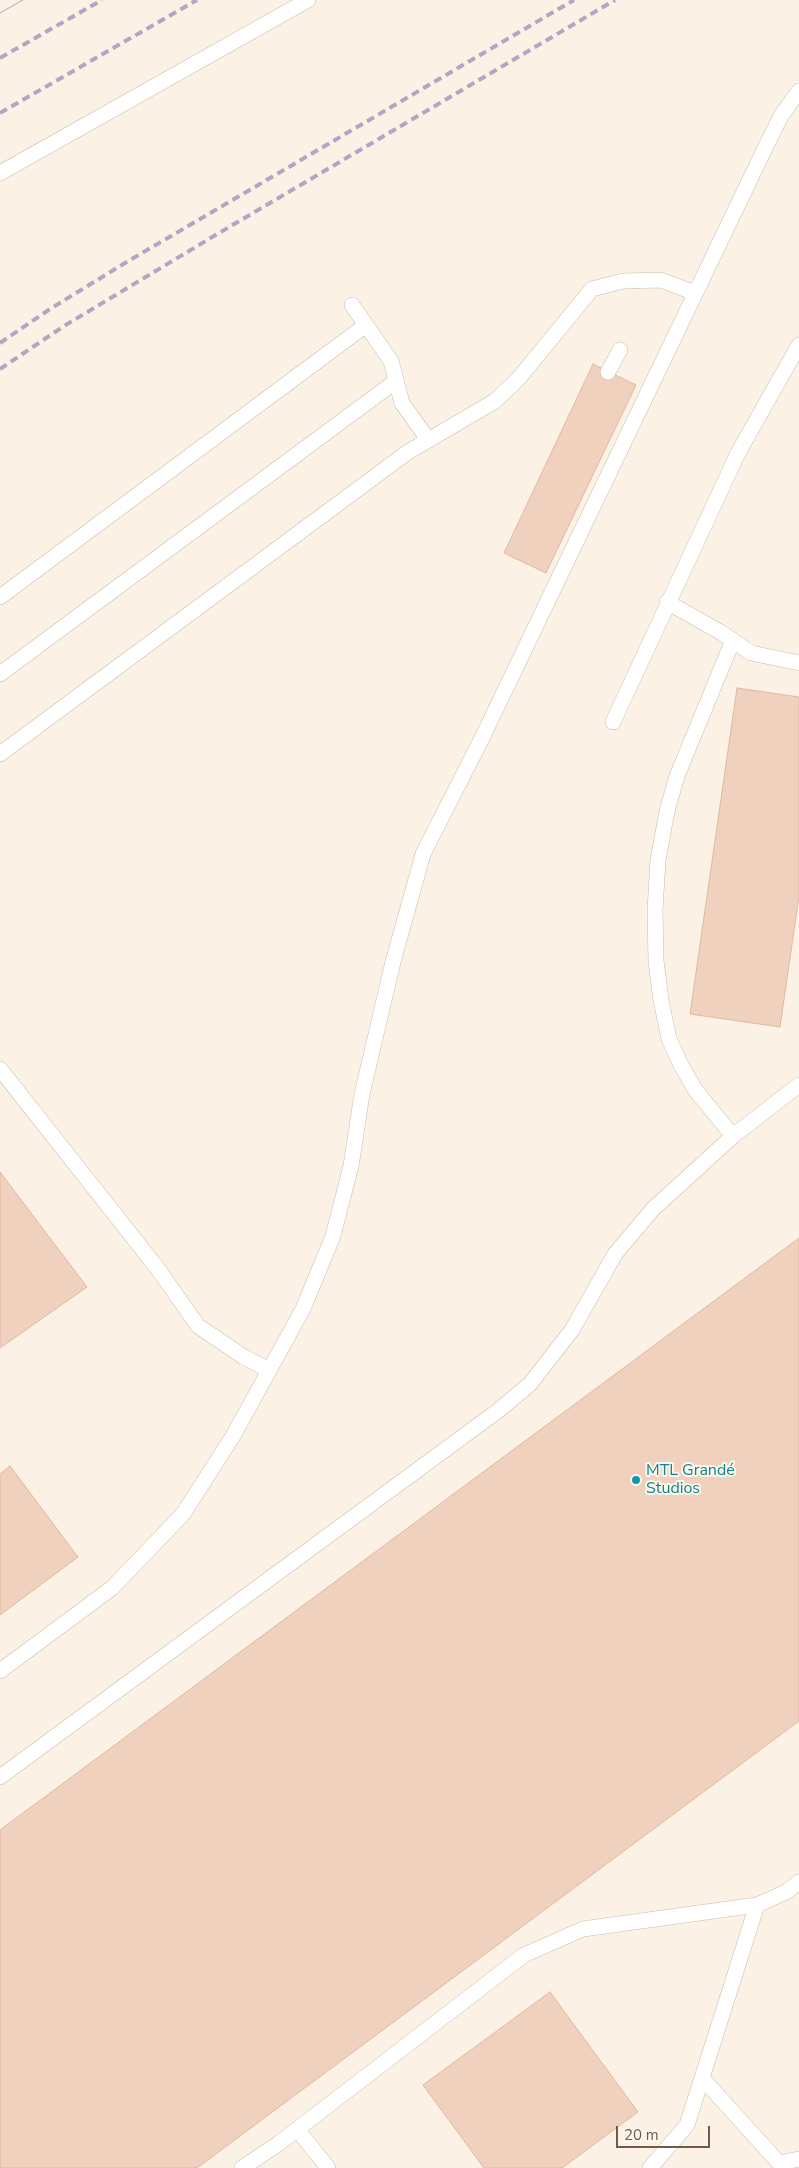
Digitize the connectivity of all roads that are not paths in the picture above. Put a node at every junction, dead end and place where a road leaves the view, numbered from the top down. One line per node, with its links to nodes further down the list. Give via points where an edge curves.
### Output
1 (308, 0): 3 (lane)
2 (799, 91): 4 (lane, via 770,137)
3 (0, 173)
4 (694, 293): 11 (lane, via 661,280 623,281 592,289 519,378 501,395); 22 (lane, via 479,745 423,854 393,962 362,1094 351,1166 333,1236 303,1309)
5 (352, 305): 6 (lane)
6 (366, 325): 10 (lane, via 391,361); 12 (lane)
7 (799, 345): 13 (lane, via 738,453)
8 (620, 350): 9 (lane)
9 (608, 372)
10 (396, 381): 11 (lane, via 402,403); 16 (lane)
11 (428, 438): 18 (lane)
12 (0, 597)
13 (667, 602): 14 (lane); 17 (lane)
14 (733, 640): 15 (lane, via 750,653); 21 (lane, via 677,776 658,860 655,910 656,961 669,1039 696,1091)
15 (799, 663)
16 (0, 674)
17 (613, 722)
18 (0, 754)
19 (0, 1069): 22 (lane, via 158,1269 198,1326)
20 (799, 1085): 21 (lane)
21 (733, 1136): 24 (lane, via 653,1209 615,1254 572,1330 530,1384)
22 (269, 1370): 23 (lane, via 234,1436 183,1514 112,1588)
23 (0, 1671)
24 (0, 1777)
25 (799, 1882): 26 (lane, via 786,1892)
26 (757, 1905): 27 (lane); 28 (lane, via 583,1929 524,1955)
27 (702, 2078): 29 (lane, via 779,2163); 32 (lane, via 687,2124)
28 (297, 2129): 30 (lane); 31 (lane)
29 (799, 2158)
30 (242, 2168)
31 (328, 2168)
32 (650, 2168)

